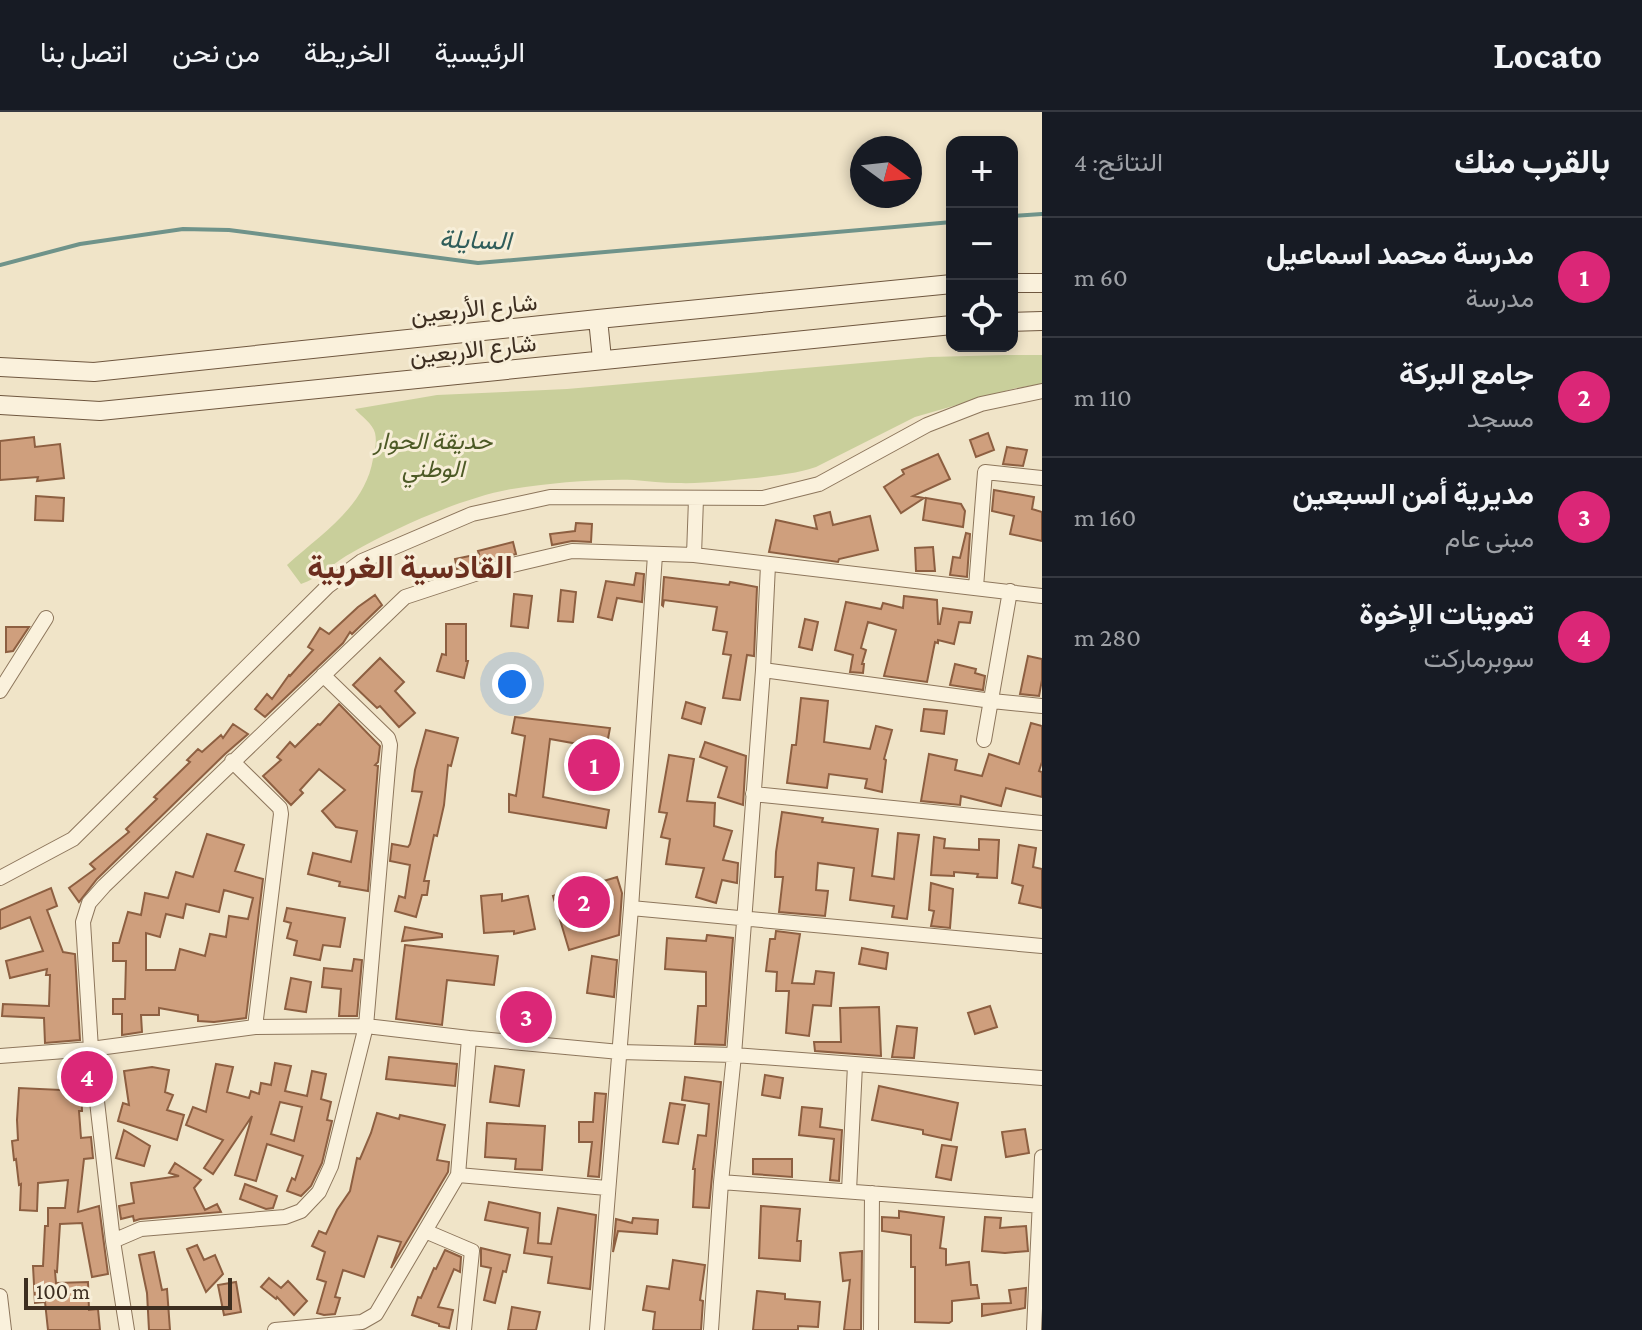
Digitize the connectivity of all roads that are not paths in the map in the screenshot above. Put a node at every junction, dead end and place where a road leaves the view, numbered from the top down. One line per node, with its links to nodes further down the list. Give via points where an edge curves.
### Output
1 (1018, 283): 2 (main road)
2 (1042, 283)
3 (946, 285): 4 (main road, شارع الأربعين)
4 (598, 319): 8 (main road); 9 (main road, شارع الأربعين, via 94,372)
5 (1042, 321): 6 (main road)
6 (1018, 322)
7 (946, 326): 8 (main road, شارع الاربعين)
8 (602, 359): 11 (main road, شارع الاربعين, via 100,411)
9 (0, 367)
10 (1042, 391): 13 (street, via 981,404 927,425 819,484 763,498)
11 (0, 405)
12 (1042, 478): 17 (street, via 985,472)
13 (696, 499): 15 (street); 30 (street, via 550,497 472,514 362,561 328,586 73,839)
14 (655, 555): 15 (street); 22 (street, via 572,551 405,597); 31 (street)
15 (694, 555): 16 (street)
16 (768, 565): 17 (street); 21 (street)
17 (976, 587): 18 (street)
18 (1010, 591): 19 (street); 24 (street)
19 (1042, 596)
20 (46, 618): 23 (street)
21 (763, 670): 24 (street); 28 (street)
22 (323, 675): 27 (street); 34 (street, via 390,745)
23 (0, 691)
24 (992, 701): 25 (street); 26 (street)
25 (1042, 706)
26 (984, 740)
27 (232, 761): 35 (street, via 281,814); 37 (street, via 89,903 83,922)
28 (753, 794): 29 (street); 32 (street)
29 (1042, 823)
30 (0, 878)
31 (631, 908): 32 (street); 38 (street)
32 (744, 920): 33 (street); 39 (street)
33 (1042, 946)
34 (366, 1026): 35 (street); 36 (street); 51 (street, via 331,1166 319,1192 301,1211 285,1217 141,1229)
35 (255, 1027): 37 (street)
36 (469, 1038): 38 (street); 44 (street)
37 (91, 1049): 40 (street); 51 (street)
38 (620, 1052): 39 (street); 46 (street)
39 (734, 1055): 41 (street); 45 (street)
40 (0, 1056)
41 (855, 1065): 42 (street); 47 (street)
42 (1042, 1078)
43 (1042, 1157): 49 (street)
44 (458, 1175): 46 (street); 50 (street)
45 (721, 1182): 47 (street); 58 (street)
46 (607, 1188): 57 (street)
47 (849, 1191): 48 (street)
48 (872, 1193): 49 (street); 59 (street)
49 (1040, 1206): 60 (street)
50 (425, 1231): 55 (street, via 376,1314 362,1322); 56 (street, via 472,1251)
51 (113, 1241): 54 (street)
52 (0, 1296): 53 (street)
53 (4, 1330)
54 (127, 1330)
55 (275, 1330)
56 (464, 1330)
57 (597, 1330)
58 (711, 1330)
59 (871, 1330)
60 (1034, 1330)

